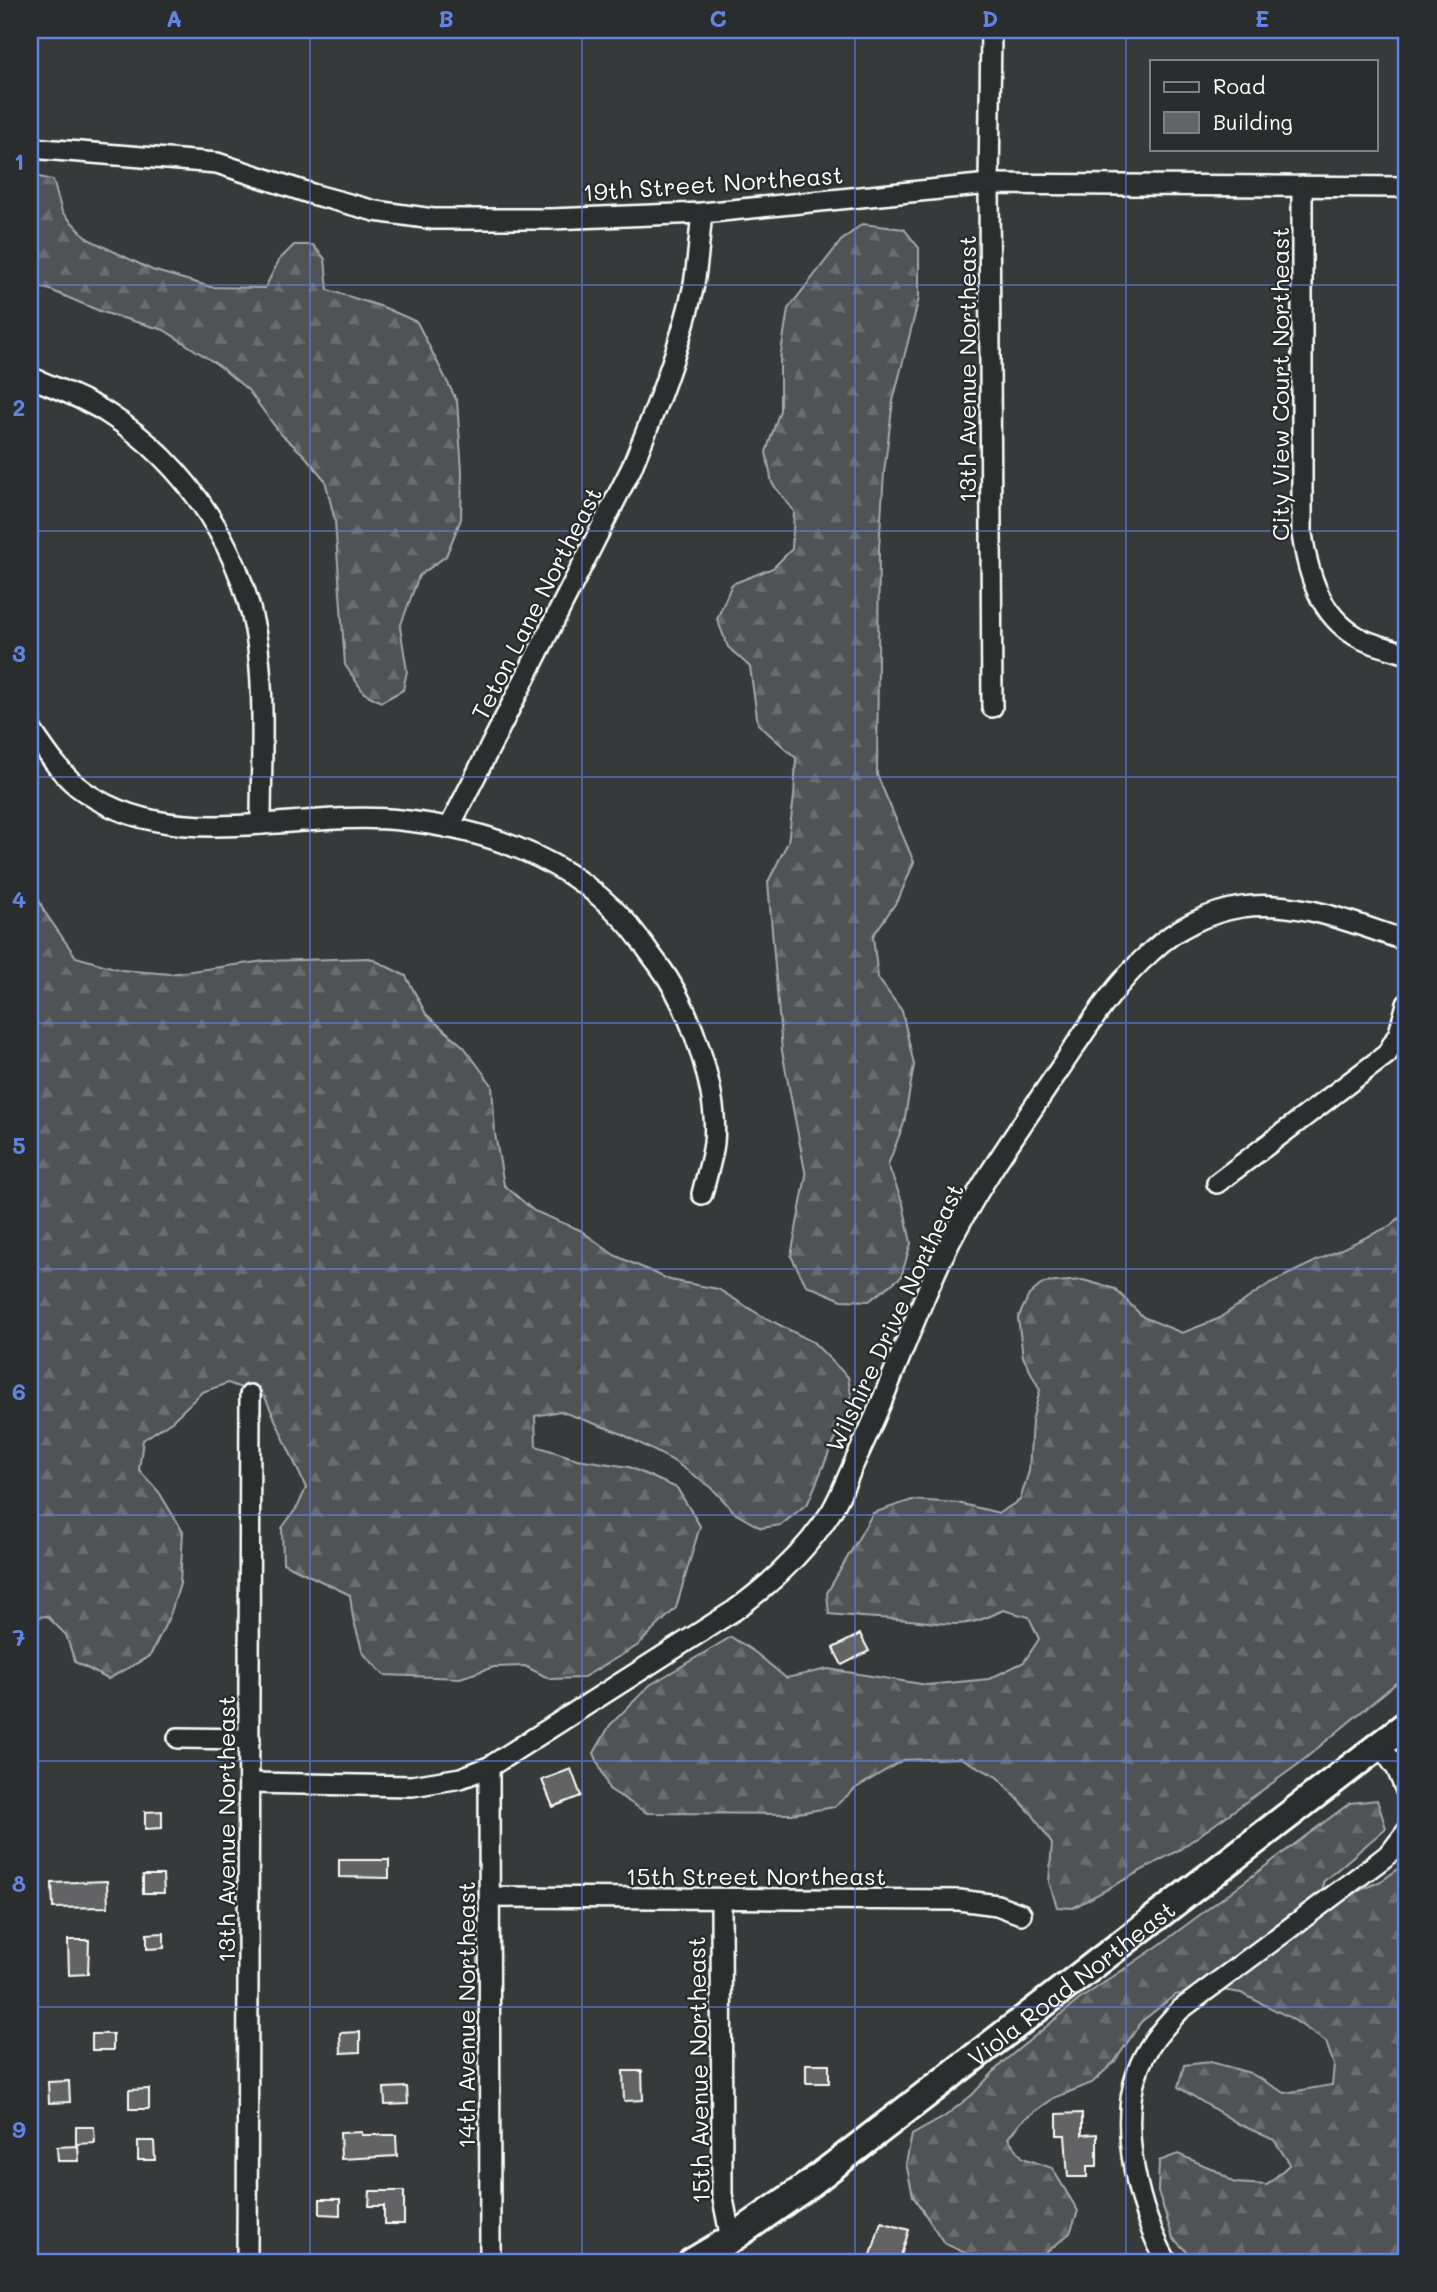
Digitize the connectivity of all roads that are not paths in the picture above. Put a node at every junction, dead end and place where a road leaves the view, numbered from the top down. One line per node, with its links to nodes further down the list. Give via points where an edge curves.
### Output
1 (991, 30): 3 (street, 13th Avenue Northeast)
2 (30, 148): 6 (street, 19th Street Northeast, via 217,163 375,211 433,219)
3 (989, 184): 4 (street, 19th Street Northeast); 6 (street, 19th Street Northeast); 9 (street, 13th Avenue Northeast)
4 (1302, 186): 5 (street, 19th Street Northeast); 8 (street, City View Court Northeast, via 1302,534 1307,566 1315,590 1331,614 1356,636)
5 (1407, 187)
6 (702, 214): 12 (street, Teton Lane Northeast, via 683,328 631,469)
7 (30, 377): 11 (street, via 107,412 140,438 190,488 228,546 242,576 258,647)
8 (1407, 653)
9 (992, 707)
10 (30, 728): 11 (street, via 83,791 112,808 183,826)
11 (261, 824): 12 (street, via 398,820)
12 (449, 828): 16 (street, via 537,854 583,884 625,922 670,981 702,1056 714,1107 714,1143)
13 (1407, 941): 22 (street, Wilshire Drive Northeast, via 1303,909 1270,905 1214,914 1153,949 1106,1001 967,1209 870,1430 831,1511 812,1539 735,1611)
14 (1407, 1004): 15 (street, via 1387,1054)
15 (1217, 1183)
16 (702, 1194)
17 (250, 1395): 20 (street, 13th Avenue Northeast)
18 (1407, 1724): 21 (main road, Viola Road Northeast)
19 (178, 1738): 20 (street)
20 (250, 1739): 23 (street, 13th Avenue Northeast)
21 (1381, 1746): 24 (street); 29 (main road, Viola Road Northeast, via 807,2186)
22 (489, 1767): 23 (street, via 461,1778 412,1786); 26 (street, 14th Avenue Northeast)
23 (250, 1783): 30 (street, 13th Avenue Northeast)
24 (1407, 1793)
25 (1407, 1831): 33 (street, via 1381,1860 1180,2010 1144,2055 1132,2093 1132,2149 1141,2194)
26 (490, 1897): 27 (street, 15th Street Northeast); 31 (street, 14th Avenue Northeast)
27 (721, 1900): 28 (street, 15th Street Northeast, via 959,1900); 29 (street, 15th Avenue Northeast, via 722,2194)
28 (1021, 1914)
29 (731, 2239): 32 (main road, Viola Road Northeast)
30 (247, 2262)
31 (490, 2262)
32 (692, 2262)
33 (1167, 2262)

